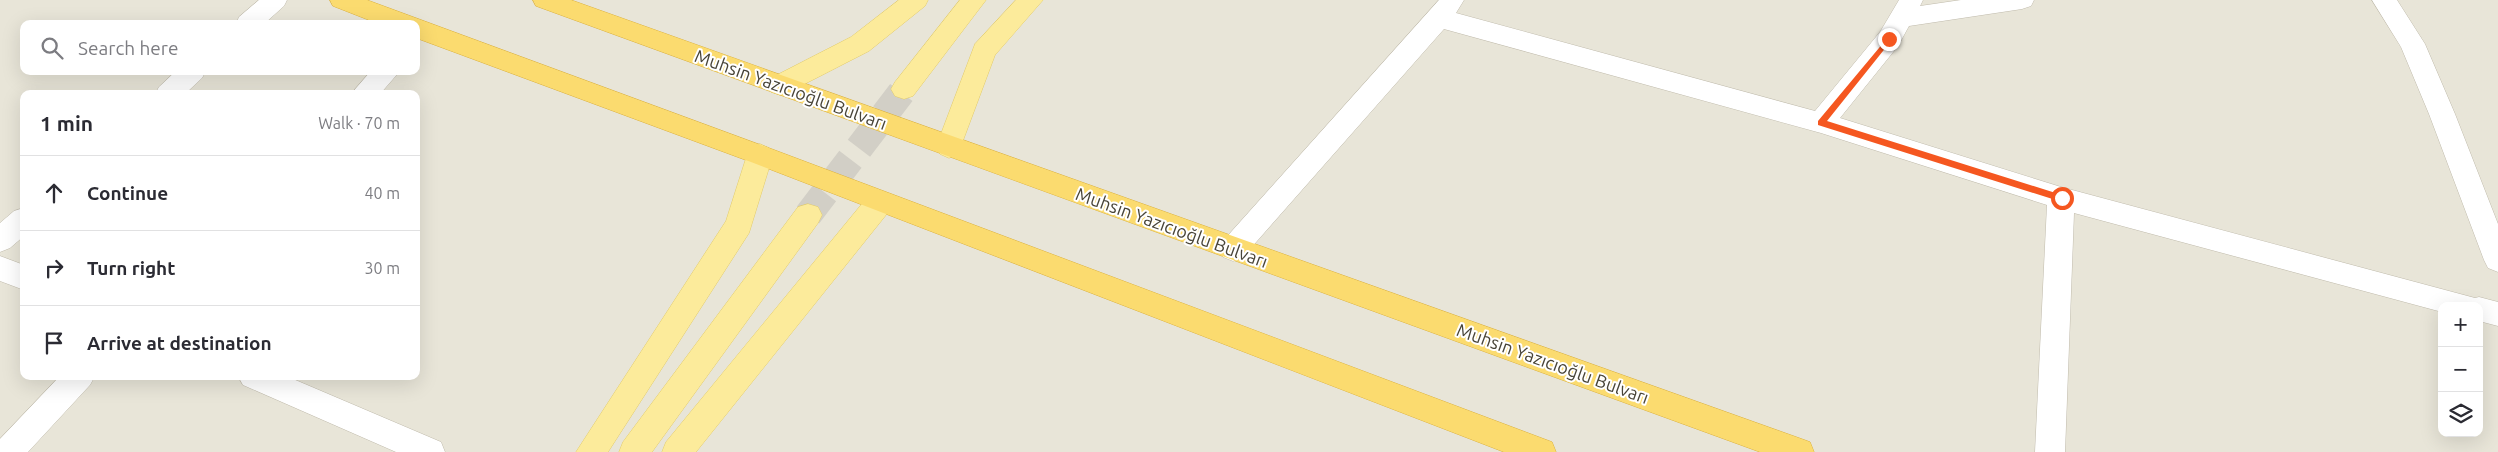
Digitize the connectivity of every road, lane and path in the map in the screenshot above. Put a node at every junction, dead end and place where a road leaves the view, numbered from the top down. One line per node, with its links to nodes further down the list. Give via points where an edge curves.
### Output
1 (275, 0): 11 (street)
2 (342, 0): 12 (highway)
3 (545, 0): 16 (highway, Muhsin Yazıcıoğlu Bulvarı)
4 (916, 0): 16 (main road, via 860,44)
5 (974, 0): 17 (main road)
6 (1032, 0): 21 (main road, via 984,51)
7 (2022, 0): 10 (street)
8 (2384, 0): 29 (street, via 2412,44)
9 (1446, 9): 20 (street); 28 (street)
10 (1906, 9): 20 (street, via 1889,39)
11 (252, 20)
12 (388, 20)
13 (420, 33): 22 (highway)
14 (189, 75): 18 (street)
15 (383, 75): 19 (street)
16 (780, 85): 21 (highway, Muhsin Yazıcıoğlu Bulvarı)
17 (904, 89)
18 (172, 90)
19 (368, 90)
20 (1821, 123): 23 (street)
21 (949, 146): 28 (highway, Muhsin Yazıcıoğlu Bulvarı)
22 (760, 155): 24 (highway); 39 (main road, via 738,225)
23 (2062, 198): 32 (street); 44 (street)
24 (880, 202): 41 (main road); 42 (highway)
25 (808, 215): 40 (main road)
26 (20, 222): 27 (street)
27 (0, 240)
28 (1233, 249): 43 (highway, Muhsin Yazıcıoğlu Bulvarı)
29 (2498, 260)
30 (0, 268): 31 (street)
31 (20, 276)
32 (2450, 302)
33 (2483, 311): 34 (street)
34 (2498, 314)
35 (76, 380): 37 (street)
36 (262, 380): 38 (street)
37 (8, 452)
38 (430, 452)
39 (591, 452)
40 (634, 452)
41 (677, 452)
42 (1541, 452)
43 (1799, 452)
44 (2050, 452)

